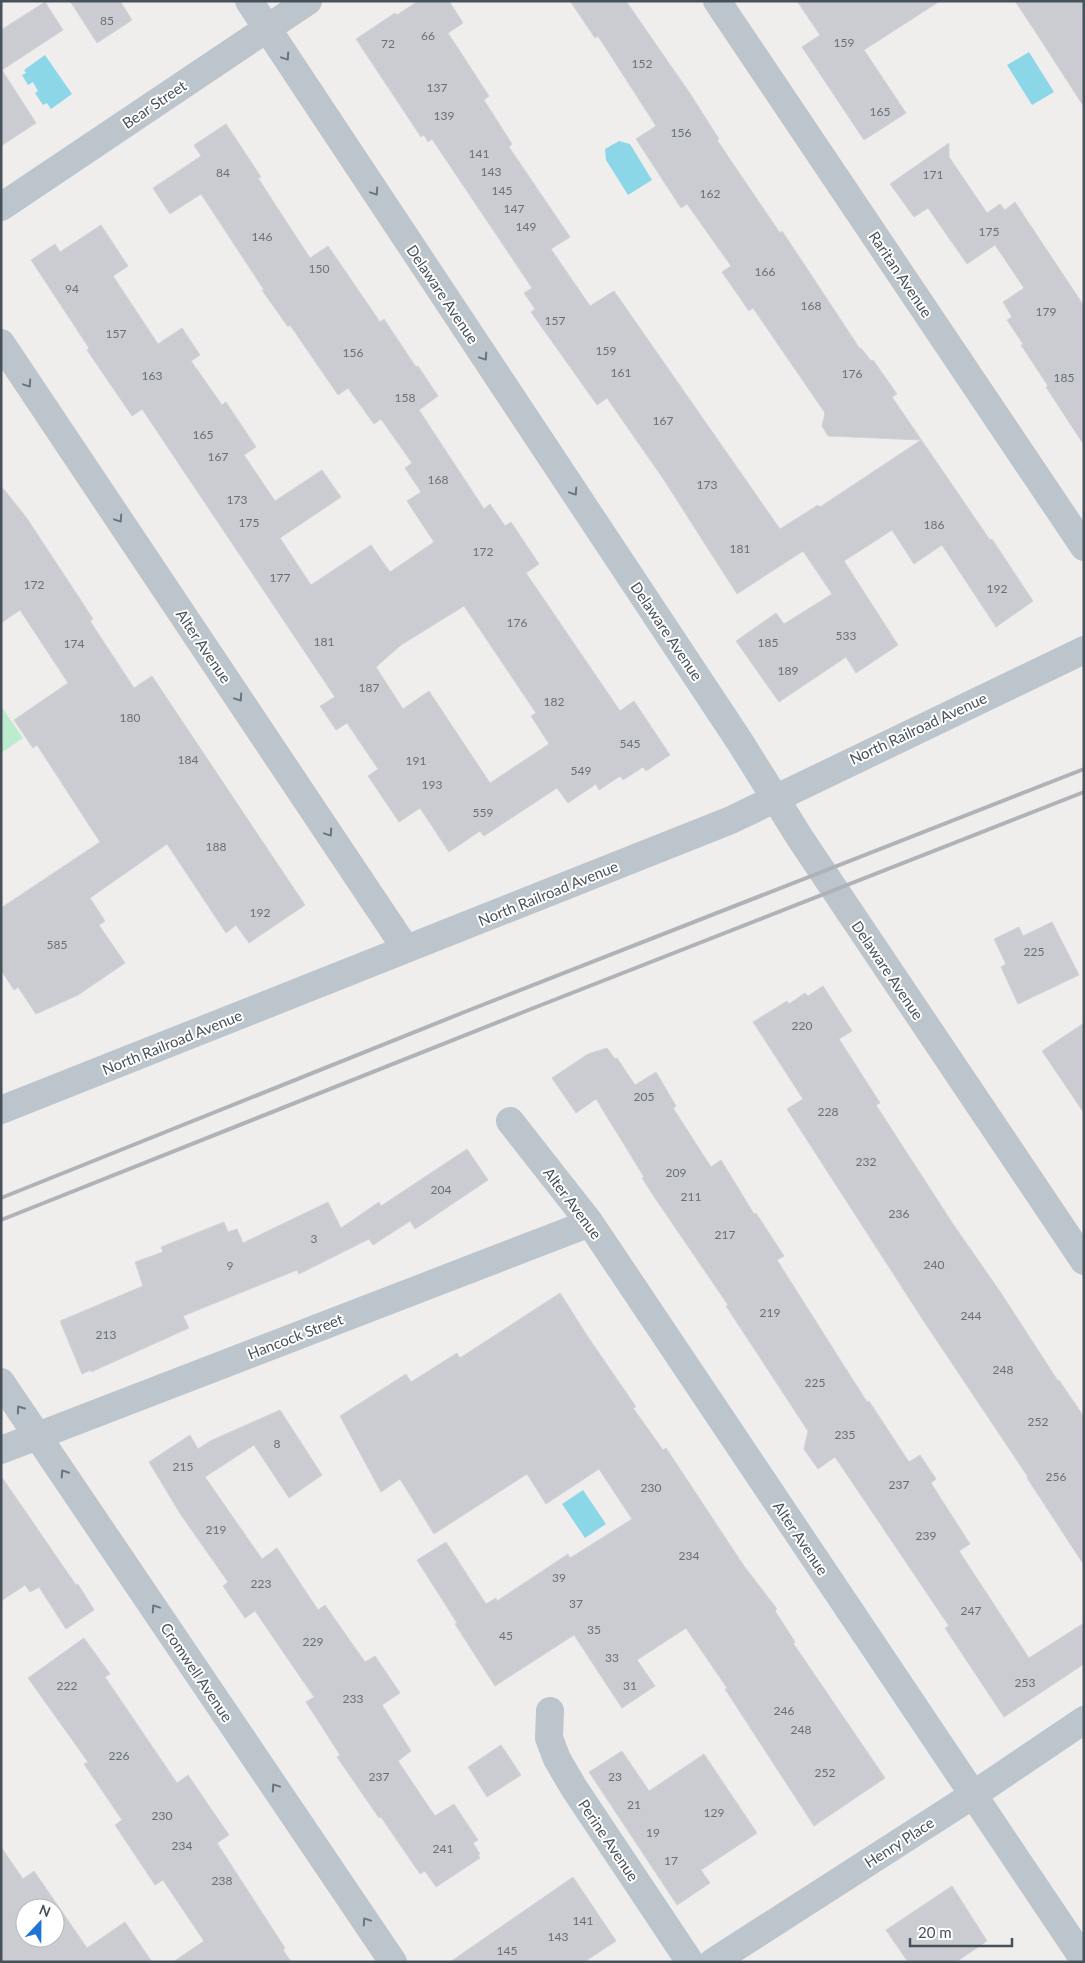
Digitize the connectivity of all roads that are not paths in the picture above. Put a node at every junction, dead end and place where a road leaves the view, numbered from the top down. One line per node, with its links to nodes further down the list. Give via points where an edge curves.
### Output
1 (249, 1): 4 (street, Delaware Avenue)
2 (308, 1): 4 (street, Bear Street)
3 (717, 1): 7 (street, Raritan Avenue)
4 (267, 28): 5 (street, Bear Street); 9 (street, Delaware Avenue, one-way to 9)
5 (1, 207)
6 (1, 344): 10 (street, Alter Avenue, one-way to 10)
7 (1084, 547)
8 (1084, 650): 9 (street, North Railroad Avenue)
9 (775, 798): 10 (street, North Railroad Avenue, via 708,829); 14 (street, Delaware Avenue)
10 (406, 949): 11 (street, North Railroad Avenue)
11 (1, 1110)
12 (510, 1121): 13 (street, Alter Avenue)
13 (590, 1223): 16 (street, Hancock Street); 20 (street, Alter Avenue)
14 (1084, 1262)
15 (1, 1382): 16 (street, Cromwell Avenue, one-way to 15)
16 (38, 1435): 17 (street, Hancock Street); 22 (street, Cromwell Avenue, one-way to 16)
17 (1, 1450)
18 (550, 1711): 23 (street, Perine Avenue, via 549,1738 557,1759)
19 (1084, 1720): 20 (street, Henry Place)
20 (973, 1795): 21 (street, Alter Avenue); 24 (street, Henry Place)
21 (1084, 1960)
22 (393, 1962)
23 (690, 1962)
24 (713, 1962)

